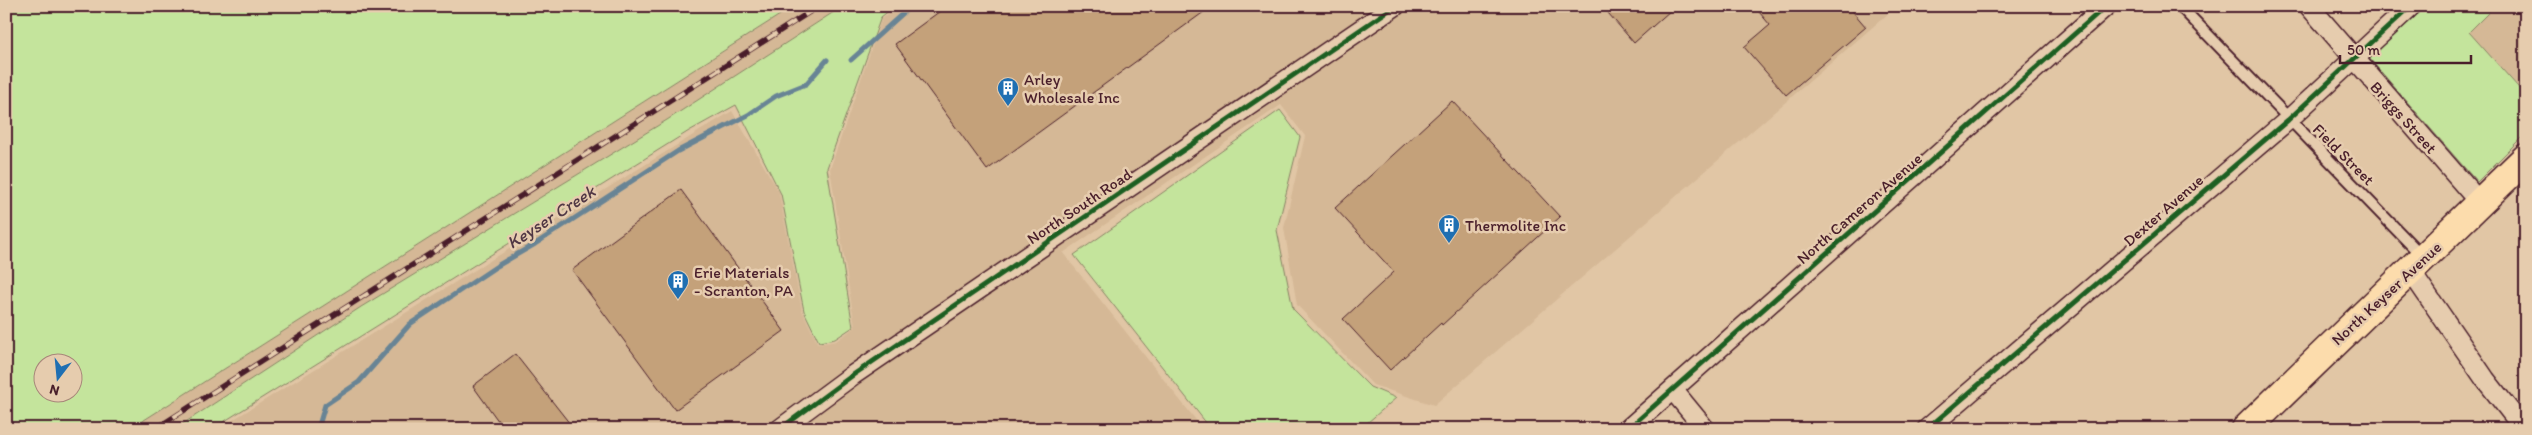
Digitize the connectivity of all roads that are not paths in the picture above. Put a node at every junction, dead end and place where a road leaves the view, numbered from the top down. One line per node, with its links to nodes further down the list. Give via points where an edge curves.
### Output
1 (1395, 6): 12 (street, North South Road, via 853,375)
2 (2106, 6): 11 (street, North Cameron Avenue)
3 (2180, 6): 7 (lane, Field Street)
4 (2308, 6): 6 (street, Briggs Street)
5 (2411, 6): 6 (street, Dexter Avenue)
6 (2354, 61): 7 (street, Dexter Avenue); 9 (street, Briggs Street)
7 (2288, 120): 10 (lane, Field Street); 15 (street, Dexter Avenue)
8 (2526, 158): 9 (main road, North Keyser Avenue)
9 (2480, 203): 10 (main road, North Keyser Avenue)
10 (2417, 264): 16 (main road, North Keyser Avenue); 17 (street, via 2485,379)
11 (1673, 390): 13 (street, North Cameron Avenue); 14 (street)
12 (780, 429)
13 (1628, 429)
14 (1706, 429)
15 (1927, 429)
16 (2246, 429)
17 (2524, 429)

